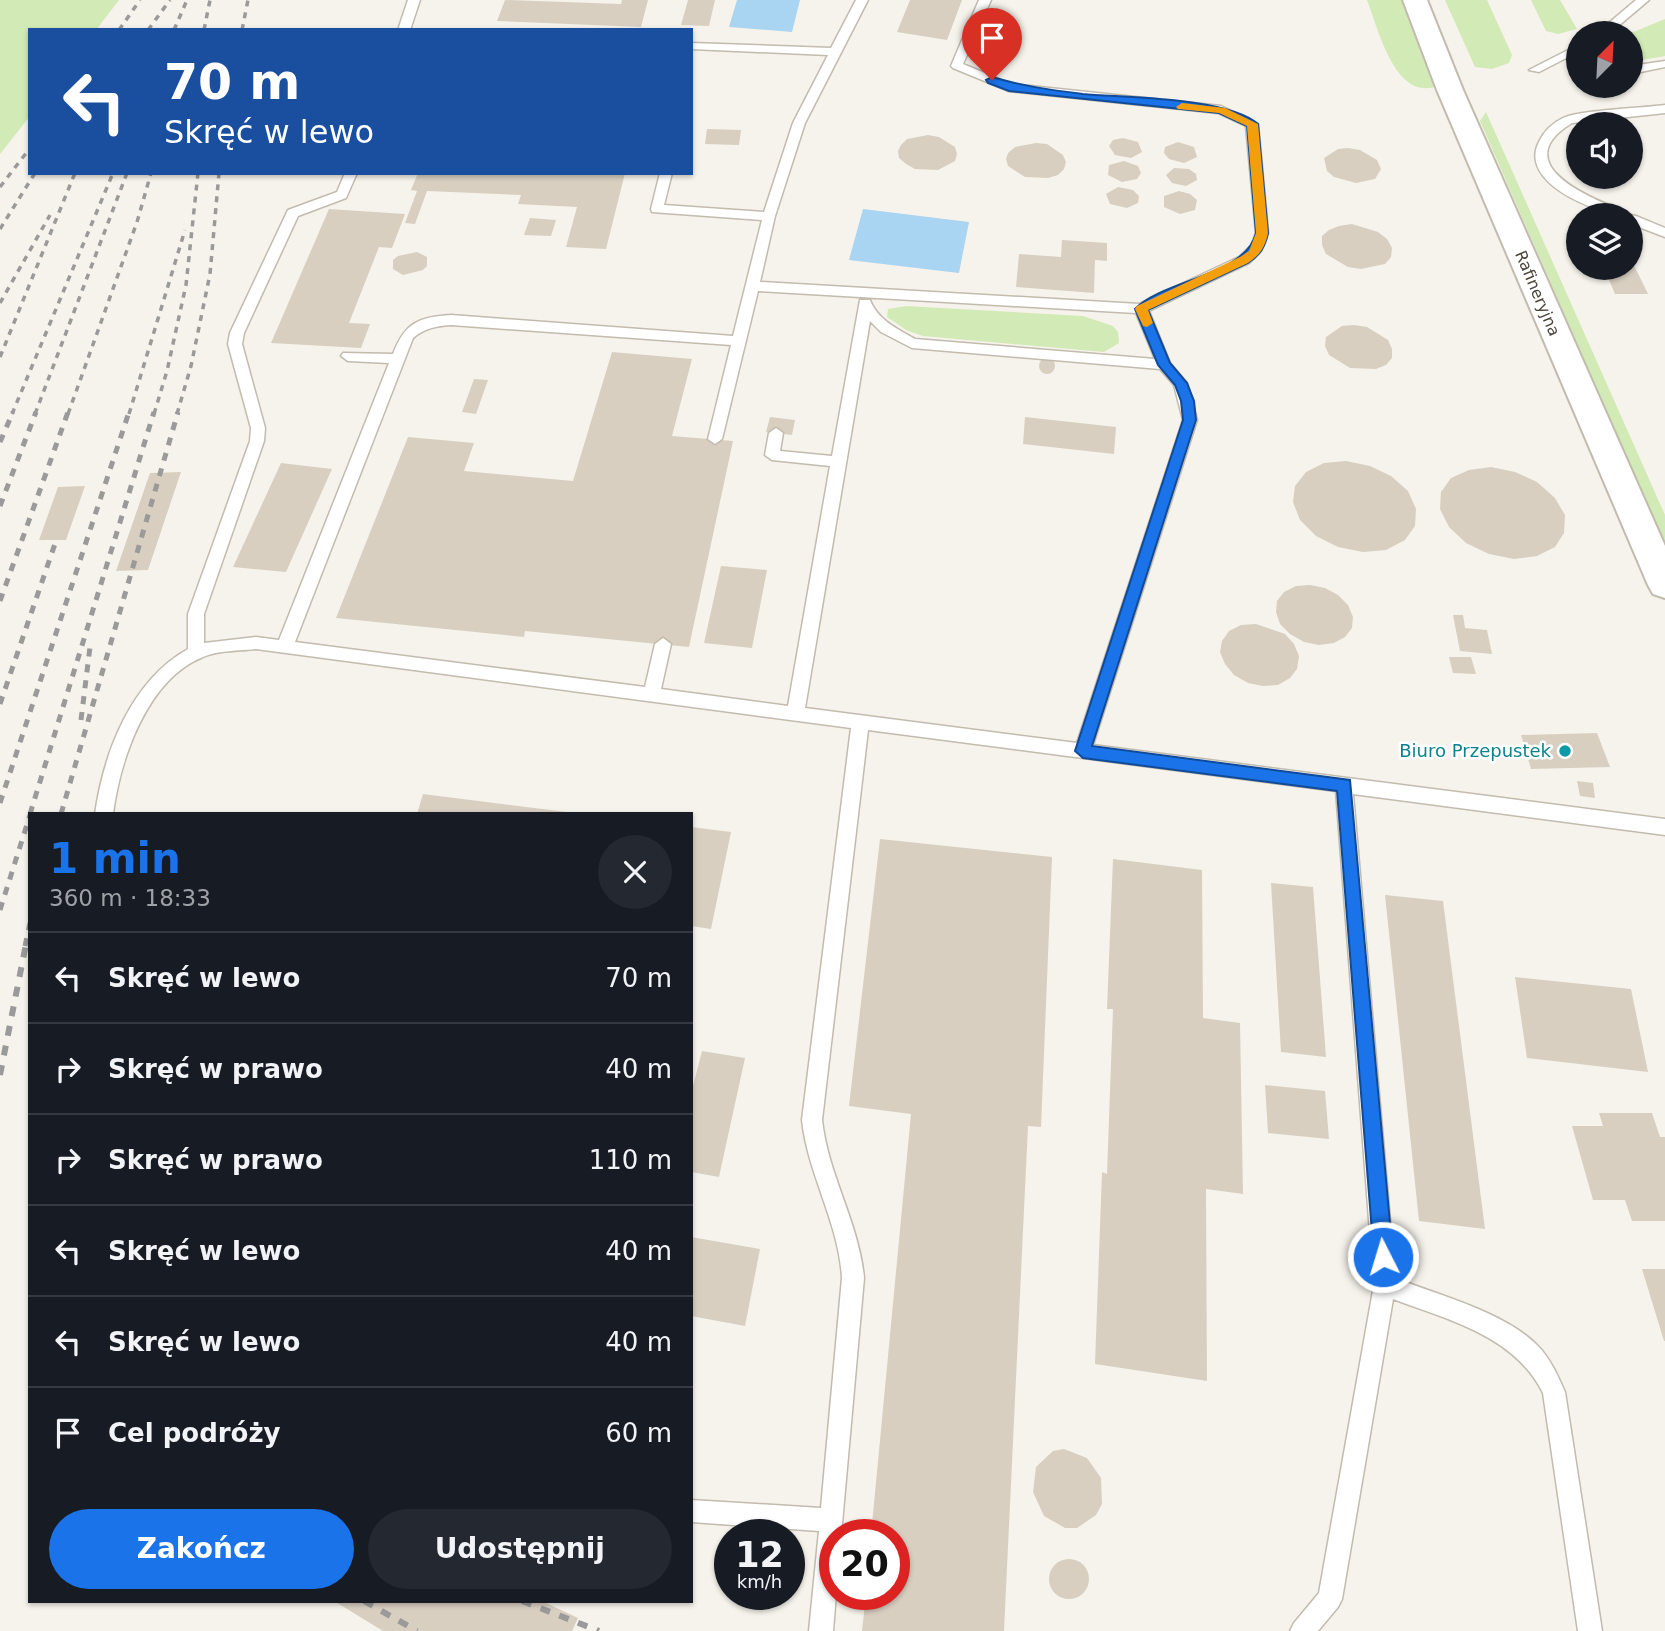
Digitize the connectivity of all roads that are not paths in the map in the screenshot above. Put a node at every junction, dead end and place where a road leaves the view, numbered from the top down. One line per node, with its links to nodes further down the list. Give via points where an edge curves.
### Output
1 (414, 0): 7 (lane)
2 (862, 0): 9 (lane)
3 (985, 0): 23 (lane, via 957,66 1009,87 1221,110 1252,124 1260,244 1244,260)
4 (1415, 0): 31 (street, Rafineryjna)
5 (1643, 0): 6 (lane)
6 (1618, 21)
7 (405, 28)
8 (693, 46): 9 (lane)
9 (835, 52): 18 (lane, via 799,123)
10 (1566, 54): 13 (lane)
11 (1665, 64): 12 (lane)
12 (1643, 68)
13 (1535, 70)
14 (1665, 109): 17 (lane, via 1570,120 1545,136 1541,158 1555,180)
15 (350, 175): 34 (lane, via 342,195 293,213 237,334 235,344 258,428 257,440 196,614)
16 (666, 175): 18 (lane, via 657,209)
17 (1592, 203)
18 (769, 216): 21 (lane)
19 (1643, 224): 20 (lane)
20 (1665, 233)
21 (752, 286): 22 (lane); 24 (lane)
22 (866, 301): 23 (lane); 27 (lane, via 886,329 912,344); 30 (lane)
23 (1141, 309): 27 (lane)
24 (739, 341): 26 (lane, via 435,320 407,336); 29 (lane)
25 (348, 356): 26 (lane)
26 (398, 359): 33 (lane)
27 (1164, 365): 38 (lane, via 1180,383 1189,420)
28 (776, 433): 30 (lane, via 772,455)
29 (715, 439)
30 (839, 462): 36 (lane)
31 (1665, 585)
32 (663, 644): 35 (lane)
33 (285, 646): 34 (lane, via 256,643); 35 (lane)
34 (196, 652): 40 (lane, via 157,683 134,715 105,794)
35 (651, 695): 36 (lane)
36 (795, 715): 37 (lane)
37 (860, 724): 38 (lane); 45 (lane, via 812,1120 815,1149 851,1250 853,1278)
38 (1083, 751): 39 (lane)
39 (1344, 785): 41 (lane); 42 (lane)
40 (104, 812)
41 (1665, 827)
42 (1385, 1285): 48 (lane, via 1330,1600); 49 (lane, via 1503,1334 1527,1350 1544,1370 1554,1392)
43 (693, 1511): 44 (lane)
44 (819, 1519)
45 (831, 1519)
46 (823, 1610): 47 (lane)
47 (821, 1631)
48 (1302, 1631)
49 (1590, 1631)

